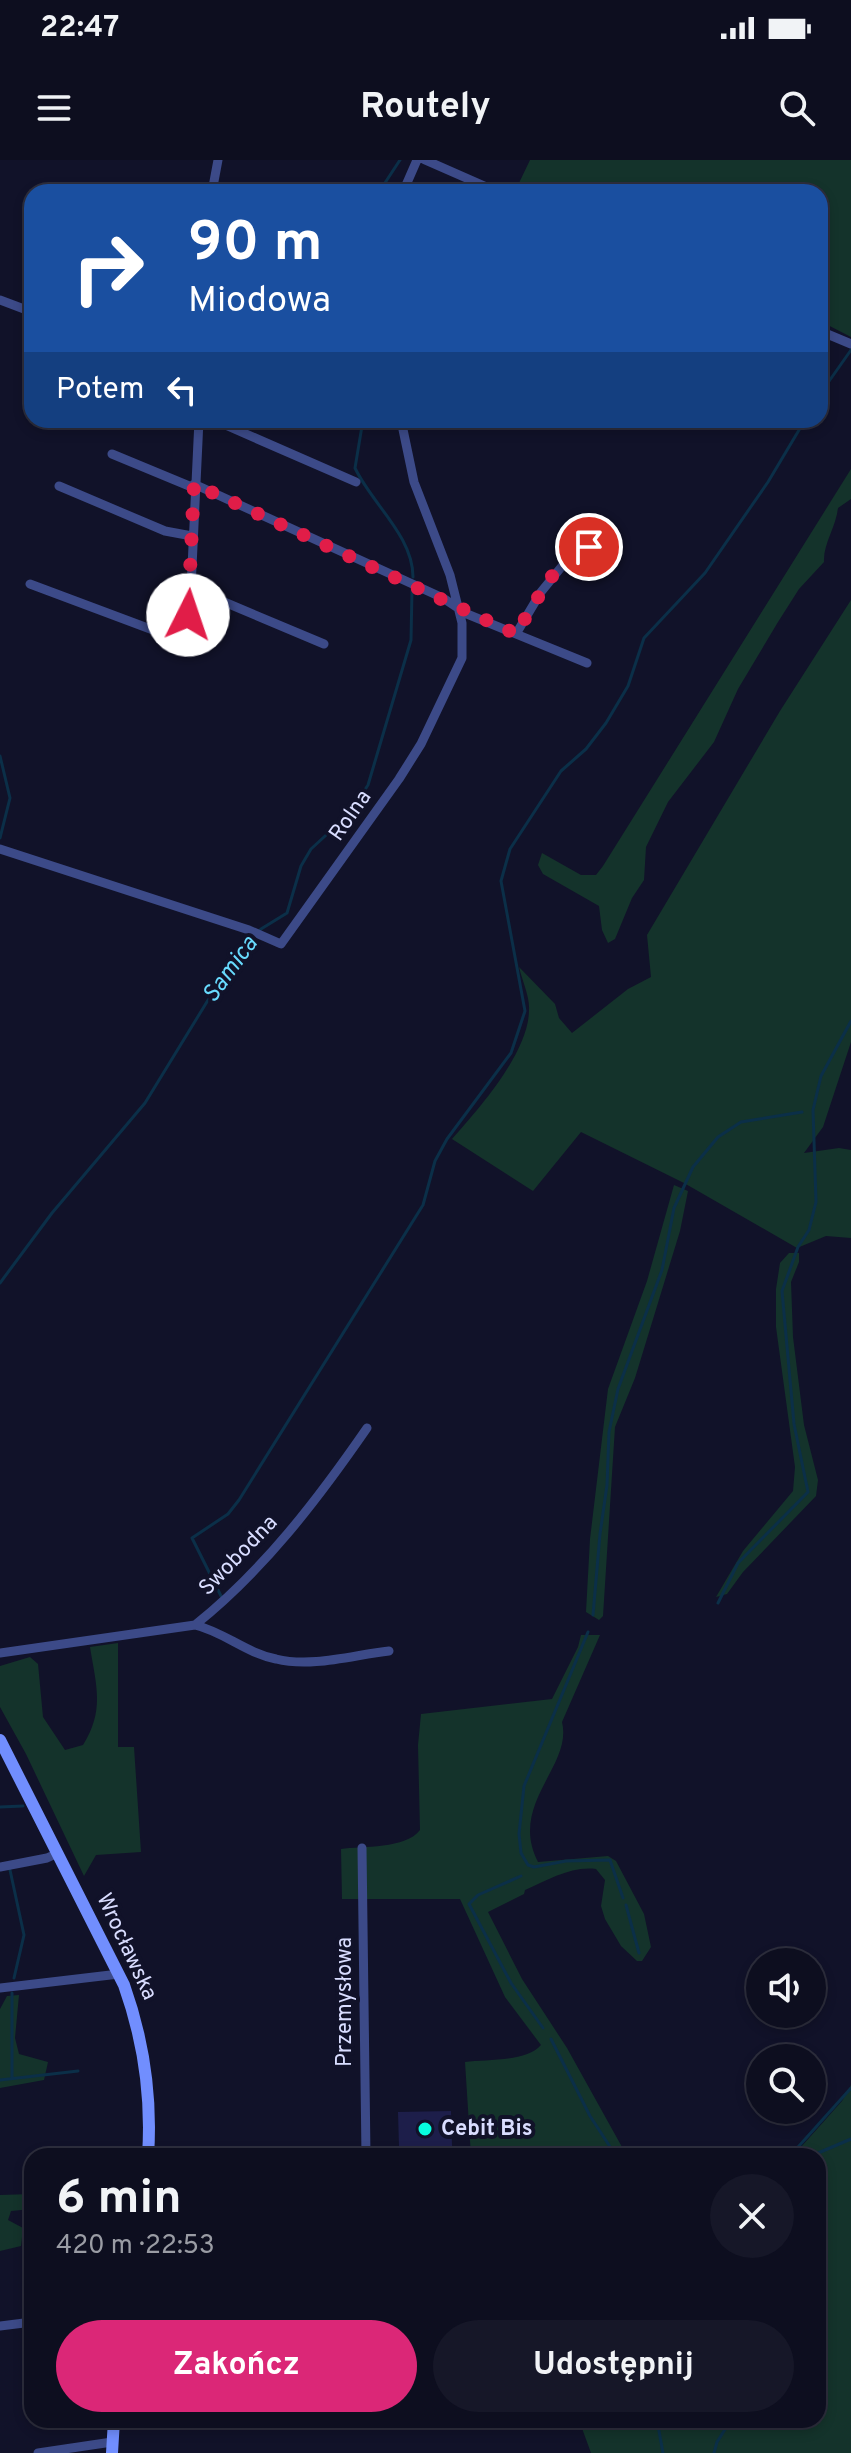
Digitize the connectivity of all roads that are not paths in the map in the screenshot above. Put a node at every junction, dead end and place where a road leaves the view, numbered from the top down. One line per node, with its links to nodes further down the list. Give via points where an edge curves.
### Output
1 (218, 160): 4 (street)
2 (417, 160): 5 (street)
3 (425, 160): 6 (street)
4 (214, 184)
5 (406, 184)
6 (480, 184)
7 (0, 300): 8 (street)
8 (24, 309)
9 (828, 334): 10 (street)
10 (850, 344)
11 (198, 428): 17 (street)
12 (232, 428): 15 (street)
13 (403, 428): 22 (street, Rolna, via 414,482)
14 (112, 454): 17 (street)
15 (356, 482)
16 (59, 486): 18 (street, via 165,531)
17 (194, 486): 18 (street); 22 (street)
18 (192, 536): 21 (street)
19 (589, 547): 23 (street, via 576,549)
20 (30, 584): 21 (street, via 185,642)
21 (191, 588): 24 (street)
22 (457, 605): 23 (street); 26 (street, Rolna, via 462,658 421,744 281,944)
23 (516, 634): 25 (street)
24 (324, 644)
25 (587, 663)
26 (0, 849)
27 (367, 1428): 28 (street, Swobodna, via 304,1514)
28 (195, 1625): 29 (street, via 240,1647 304,1664); 30 (street, Swobodna)
29 (389, 1651)
30 (0, 1653)
31 (0, 1740): 33 (main road, Wrocławska)
32 (362, 1848): 38 (street, Przemysłowa)
33 (58, 1853): 34 (street); 35 (main road, Wrocławska)
34 (0, 1867)
35 (119, 1974): 36 (street); 37 (main road, Wrocławska, via 136,2017 146,2066)
36 (0, 1988)
37 (149, 2148)
38 (366, 2148)
39 (24, 2323): 40 (street)
40 (0, 2326)
41 (113, 2428): 42 (main road)
42 (112, 2448): 43 (street)
43 (38, 2453)

